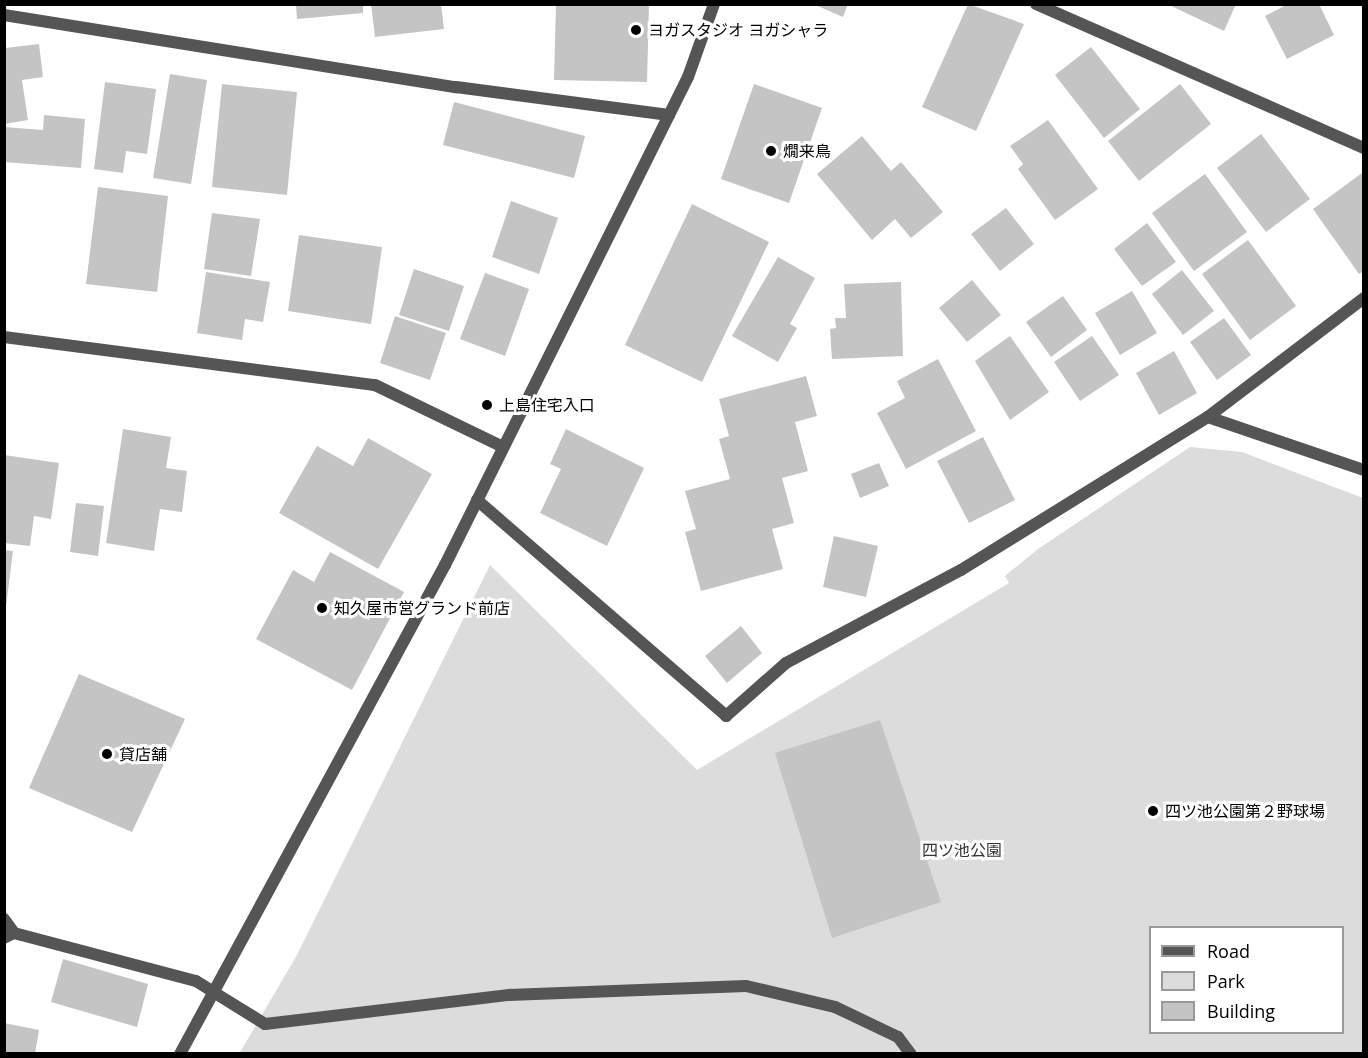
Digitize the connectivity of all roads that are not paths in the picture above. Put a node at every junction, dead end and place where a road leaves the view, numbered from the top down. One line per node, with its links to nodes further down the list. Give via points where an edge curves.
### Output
1 (714, 4): 4 (street)
2 (1036, 4): 5 (street)
3 (4, 15): 4 (street, via 456,87)
4 (669, 115): 9 (street)
5 (1364, 148)
6 (1364, 298): 8 (street)
7 (4, 337): 9 (street, via 375,385)
8 (1208, 417): 10 (street); 11 (street, via 961,570 786,663 726,716)
9 (503, 447): 11 (street)
10 (1364, 470)
11 (477, 500): 14 (street)
12 (4, 919): 13 (street)
13 (9, 936): 14 (street, via 196,981)
14 (215, 993): 15 (street); 16 (street, via 265,1024 509,996 746,986 835,1007 898,1037)
15 (180, 1053)
16 (911, 1053)

